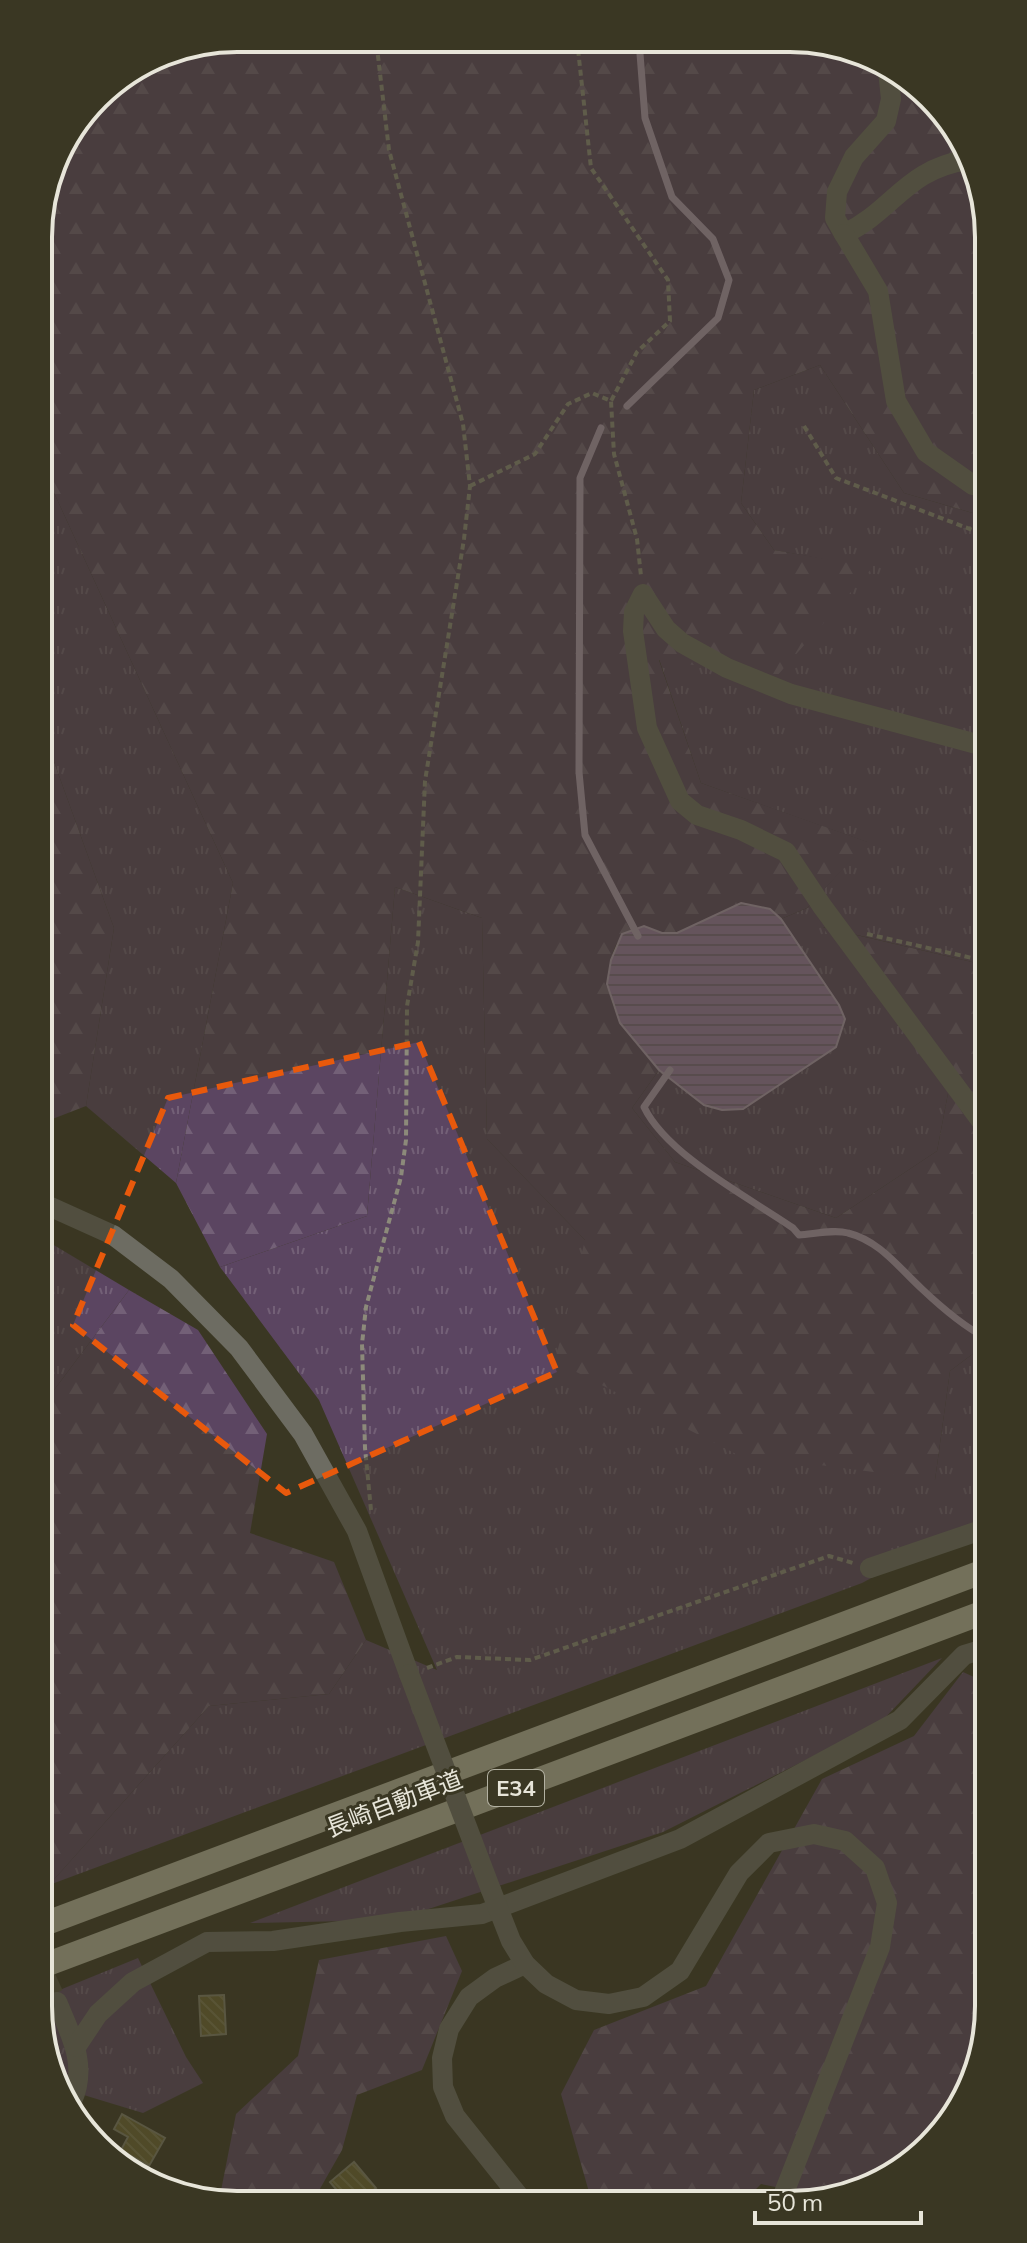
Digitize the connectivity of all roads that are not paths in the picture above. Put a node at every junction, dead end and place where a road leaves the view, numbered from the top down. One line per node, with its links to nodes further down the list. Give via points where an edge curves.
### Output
1 (889, 81): 3 (street, via 886,121 854,157 837,192 835,218)
2 (959, 161): 3 (street, via 914,179 862,226)
3 (844, 234): 4 (street, via 878,291 896,401 926,452)
4 (975, 485)
5 (975, 744): 6 (street, via 791,694 727,668 666,629 643,594 634,612 647,728 680,801 697,815 786,852)
6 (975, 1112)
7 (52, 1208): 13 (street, bridge, via 113,1235 171,1279 239,1348 303,1434 357,1531)
8 (975, 1532): 9 (street)
9 (870, 1568)
10 (975, 1575): 14 (highway, 長崎自動車道 / E34)
11 (975, 1616): 15 (highway, 長崎自動車道 / E34)
12 (975, 1652): 13 (street, via 964,1655 900,1720 694,1832)
13 (495, 1899): 16 (street); 18 (street, via 482,1914 273,1941 207,1942 133,1982 98,2014)
14 (52, 1921)
15 (52, 1962)
16 (525, 1964): 20 (street, via 469,1997 449,2029 442,2058 443,2087 455,2116); 21 (street, via 546,1984 576,2000 609,2004 643,1997 680,1971 739,1873 769,1843 814,1834 845,1841 875,1868 887,1903 883,1932)
17 (57, 2002): 18 (street)
18 (76, 2047): 19 (street, via 79,2080)
19 (74, 2094)
20 (515, 2191)
21 (785, 2191)

